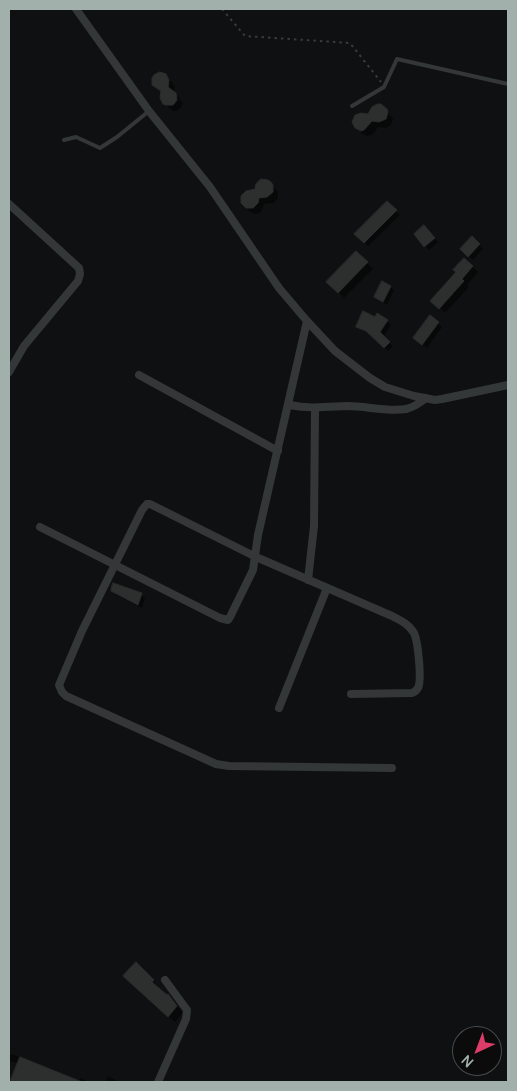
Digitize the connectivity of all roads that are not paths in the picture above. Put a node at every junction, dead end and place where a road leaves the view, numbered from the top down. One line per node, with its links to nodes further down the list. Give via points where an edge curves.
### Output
1 (76, 9): 4 (street)
2 (508, 84): 3 (lane, via 397,59 384,87)
3 (352, 106)
4 (149, 111): 5 (lane, via 100,148 76,137); 7 (street, via 210,187 280,288)
5 (64, 140)
6 (9, 204): 8 (street, via 79,268 80,274 78,281 24,346)
7 (307, 321): 11 (street, via 335,351 370,378 385,387); 12 (street)
8 (9, 372)
9 (139, 375): 14 (street)
10 (508, 385): 11 (street, via 442,399)
11 (426, 398): 13 (street, via 418,405 404,409)
12 (288, 405): 13 (street); 14 (street)
13 (315, 408): 18 (street, via 314,526)
14 (278, 451): 16 (street, via 258,535)
15 (40, 528): 17 (street)
16 (256, 557): 17 (street, via 147,504); 17 (street, via 253,570 228,620); 18 (street)
17 (115, 564): 22 (street, via 60,680 60,689 66,696 216,764)
18 (308, 580): 19 (street)
19 (327, 588): 20 (street, via 402,621 410,627 417,644 419,683 415,692); 21 (street)
20 (351, 694)
21 (279, 708)
22 (392, 768)
23 (165, 980): 24 (street, via 187,1010)
24 (158, 1082)

